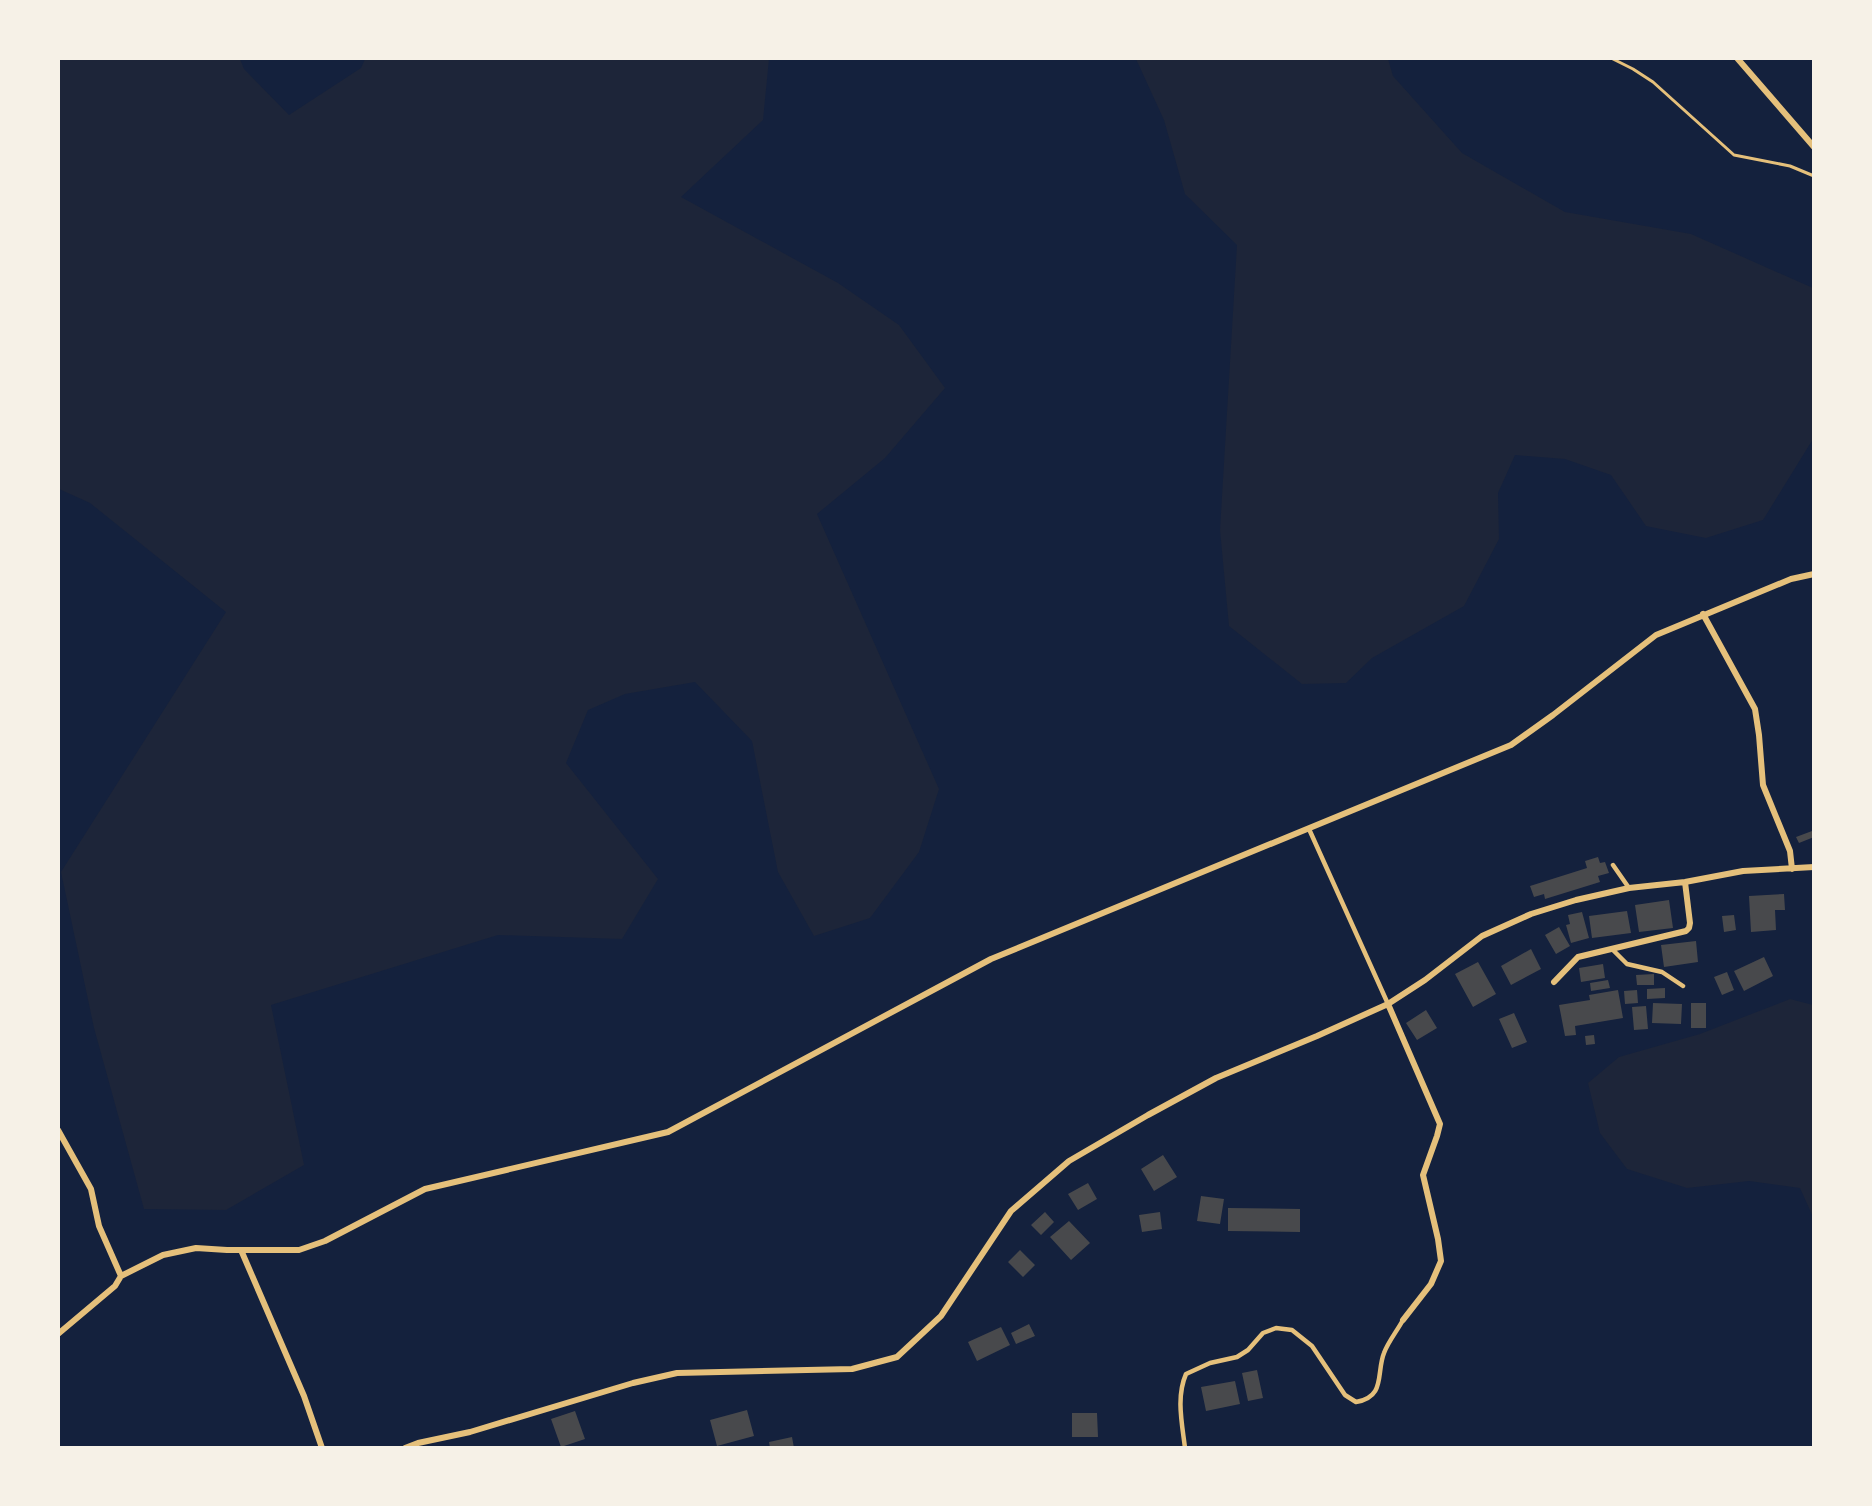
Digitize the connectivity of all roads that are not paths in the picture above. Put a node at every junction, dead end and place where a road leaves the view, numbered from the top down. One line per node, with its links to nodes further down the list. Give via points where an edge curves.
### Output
1 (1737, 58): 2 (street)
2 (1814, 147)
3 (1814, 574): 4 (street, via 1791,579)
4 (1703, 614): 5 (street, via 1656,635 1511,745); 8 (street, via 1755,709 1764,785 1790,851)
5 (1309, 829): 14 (lane); 16 (street, via 991,959 668,1132 425,1189 326,1241 299,1250)
6 (1613, 865): 10 (lane)
7 (1814, 867): 8 (street)
8 (1792, 869): 9 (street, via 1743,871)
9 (1685, 882): 10 (street); 11 (street, via 1689,923 1686,931)
10 (1629, 888): 14 (street, via 1531,914 1482,936)
11 (1613, 950): 12 (street, via 1578,957); 13 (lane, via 1627,964 1662,972)
12 (1554, 982)
13 (1683, 986)
14 (1388, 1004): 18 (street, via 1440,1124 1423,1175 1441,1261 1431,1284); 21 (street, via 1216,1078 1069,1161 1011,1211 941,1316 897,1357 852,1369 677,1373)
15 (58, 1130): 17 (street, via 91,1190 99,1226)
16 (241, 1250): 17 (street, via 185,1250 163,1255); 20 (street, via 296,1377)
17 (121, 1276): 19 (street, via 115,1286)
18 (1403, 1320): 22 (lane, via 1383,1354 1380,1381 1367,1400 1356,1402 1345,1395 1312,1346 1292,1330 1276,1328 1237,1357 1186,1374 1180,1407)
19 (58, 1334)
20 (321, 1448)
21 (405, 1448)
22 (1185, 1448)

